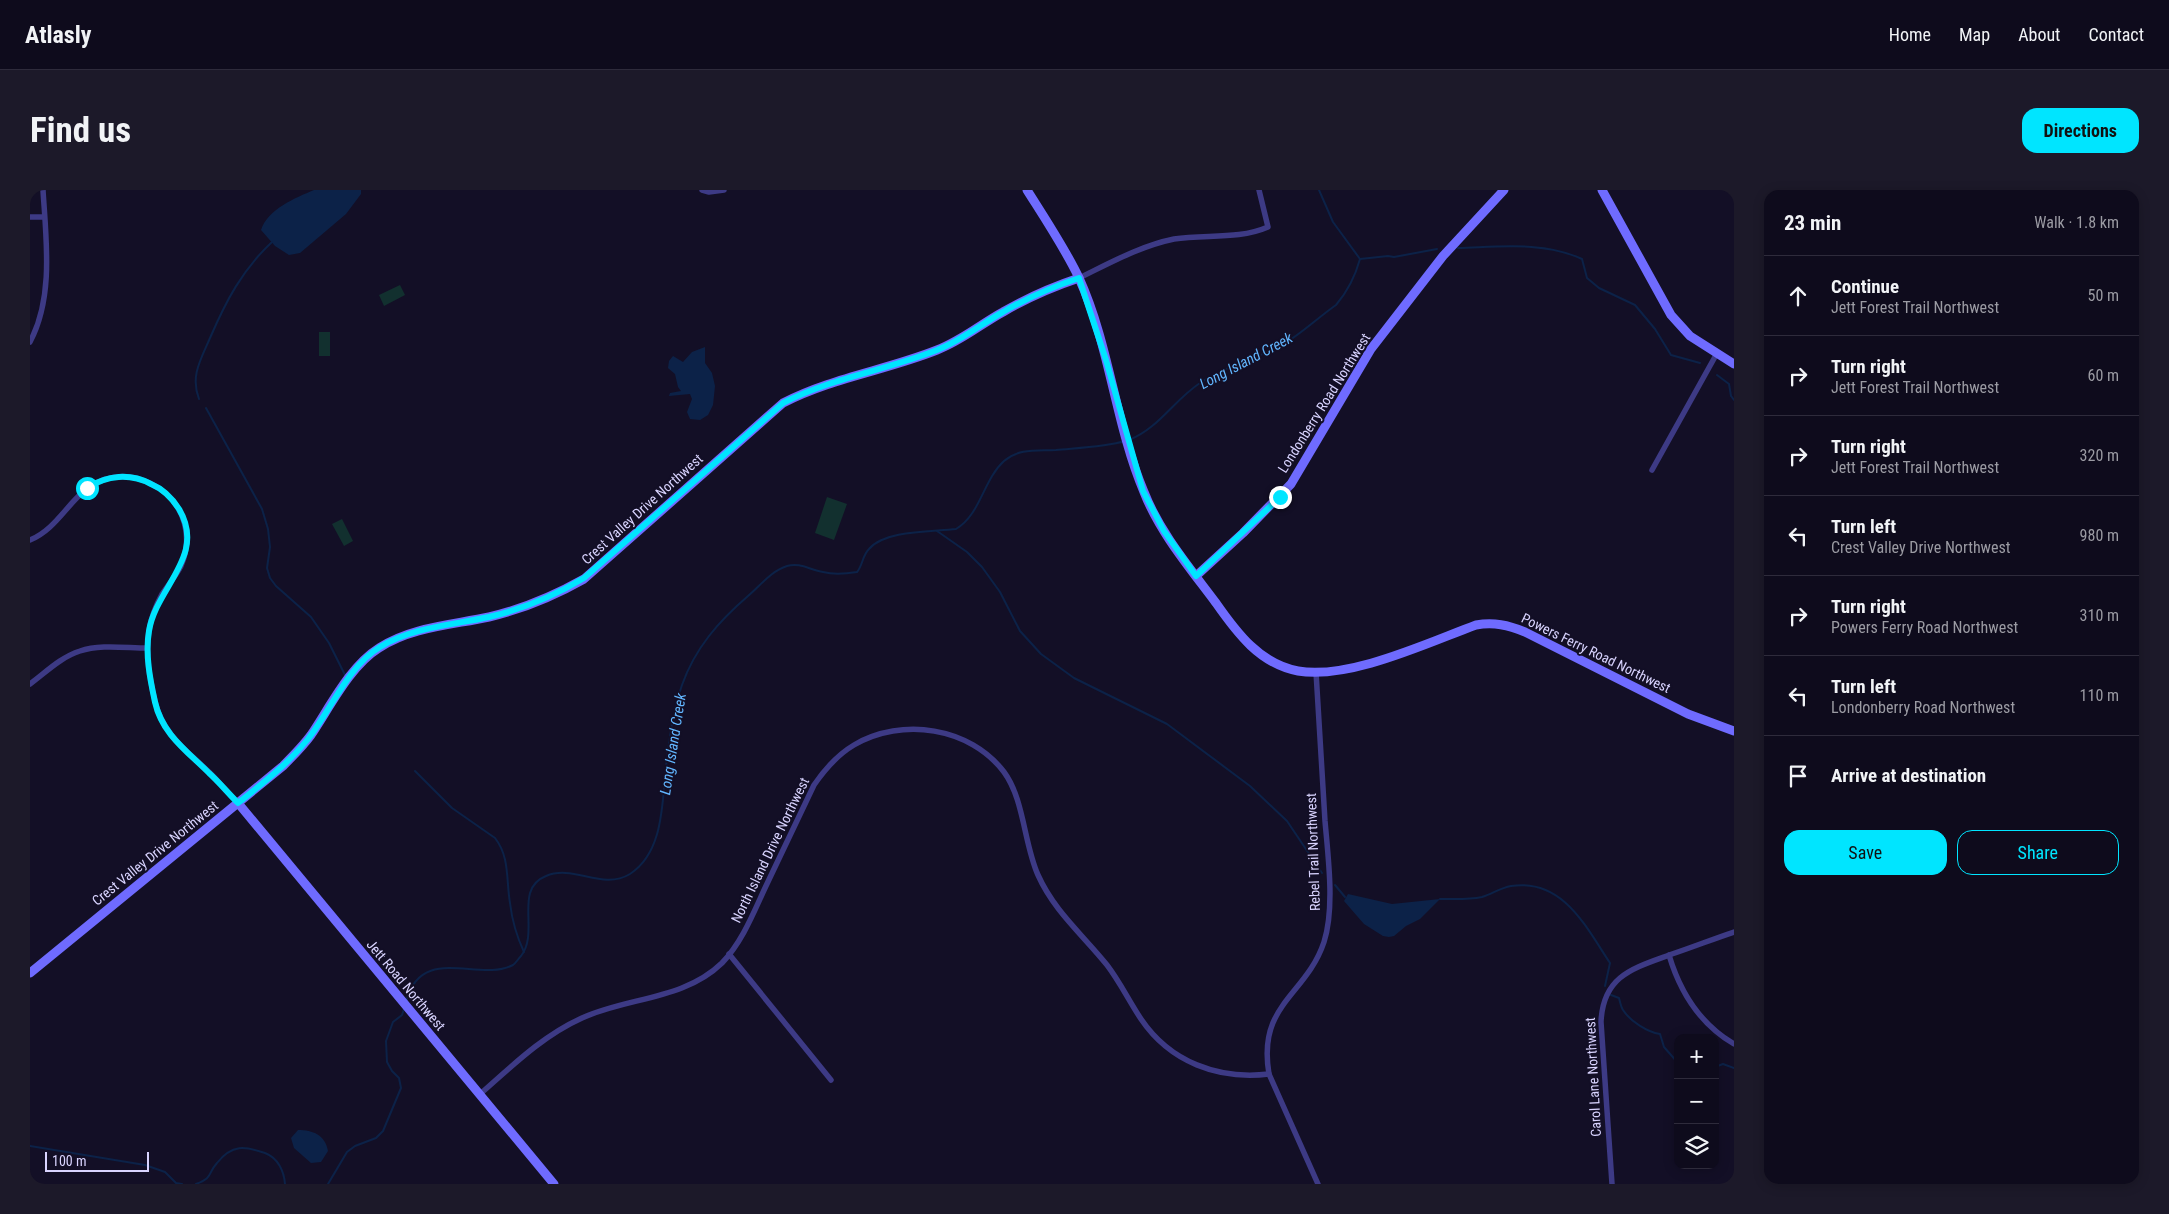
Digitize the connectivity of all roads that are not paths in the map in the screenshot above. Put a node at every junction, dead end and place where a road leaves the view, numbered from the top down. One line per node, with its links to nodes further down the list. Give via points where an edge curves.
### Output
1 (43, 190): 9 (street)
2 (702, 190): 3 (street)
3 (724, 190)
4 (1027, 190): 10 (street, Powers Ferry Road Northwest)
5 (1259, 190): 10 (street, Crest Valley Drive Northwest, via 1268,227 1242,236 1191,237 1159,243 1132,252)
6 (1504, 190): 16 (street, Londonberry Road Northwest, via 1443,256 1371,349 1291,484)
7 (1602, 190): 12 (street, via 1671,315 1690,336)
8 (30, 217): 9 (street)
9 (44, 217): 11 (street, via 45,280 39,318)
10 (1079, 278): 16 (street, Powers Ferry Road Northwest, via 1143,491 1164,531); 21 (street, Crest Valley Drive Northwest, via 1022,301 938,350 822,387 783,403 584,578 565,590 509,611 416,632 380,647 348,680 297,753)
11 (30, 342)
12 (1716, 355): 13 (street); 14 (street)
13 (1734, 364)
14 (1652, 470)
15 (30, 540): 17 (street, via 48,530 87,488 107,478 146,481 170,497 184,521 186,552 182,565 154,611)
16 (1196, 576): 18 (street, Powers Ferry Road Northwest, via 1231,625 1256,652 1285,668)
17 (147, 648): 19 (street, via 80,651 67,656); 21 (street, via 155,703 164,726)
18 (1316, 672): 20 (street, Powers Ferry Road Northwest, via 1365,665 1476,625 1504,624 1688,714); 27 (street, Rebel Trail Northwest, via 1328,868 1327,927 1320,953 1274,1018 1267,1044)
19 (30, 684)
20 (1734, 732)
21 (238, 803): 25 (street, Crest Valley Drive Northwest); 29 (street, Jett Road Northwest)
22 (1734, 932): 24 (street, Carol Lane Northwest)
23 (729, 954): 27 (street, North Island Drive Northwest, via 745,930 814,785 832,762 854,745 880,734 913,730 946,733 980,748 1005,774 1017,801 1032,859 1046,891 1108,967 1155,1036 1180,1057 1208,1070 1240,1076); 28 (street); 29 (street, North Island Drive Northwest, via 709,973 686,987 600,1011 564,1027 534,1047)
24 (1670, 955): 26 (street, via 1674,973 1691,1005 1717,1032); 32 (street, Carol Lane Northwest, via 1620,977 1608,992 1601,1012)
25 (30, 973)
26 (1734, 1044)
27 (1269, 1074): 31 (street, Rebel Trail Northwest)
28 (831, 1080)
29 (479, 1095): 30 (street, Jett Road Northwest)
30 (554, 1184)
31 (1318, 1184)
32 (1612, 1184)

